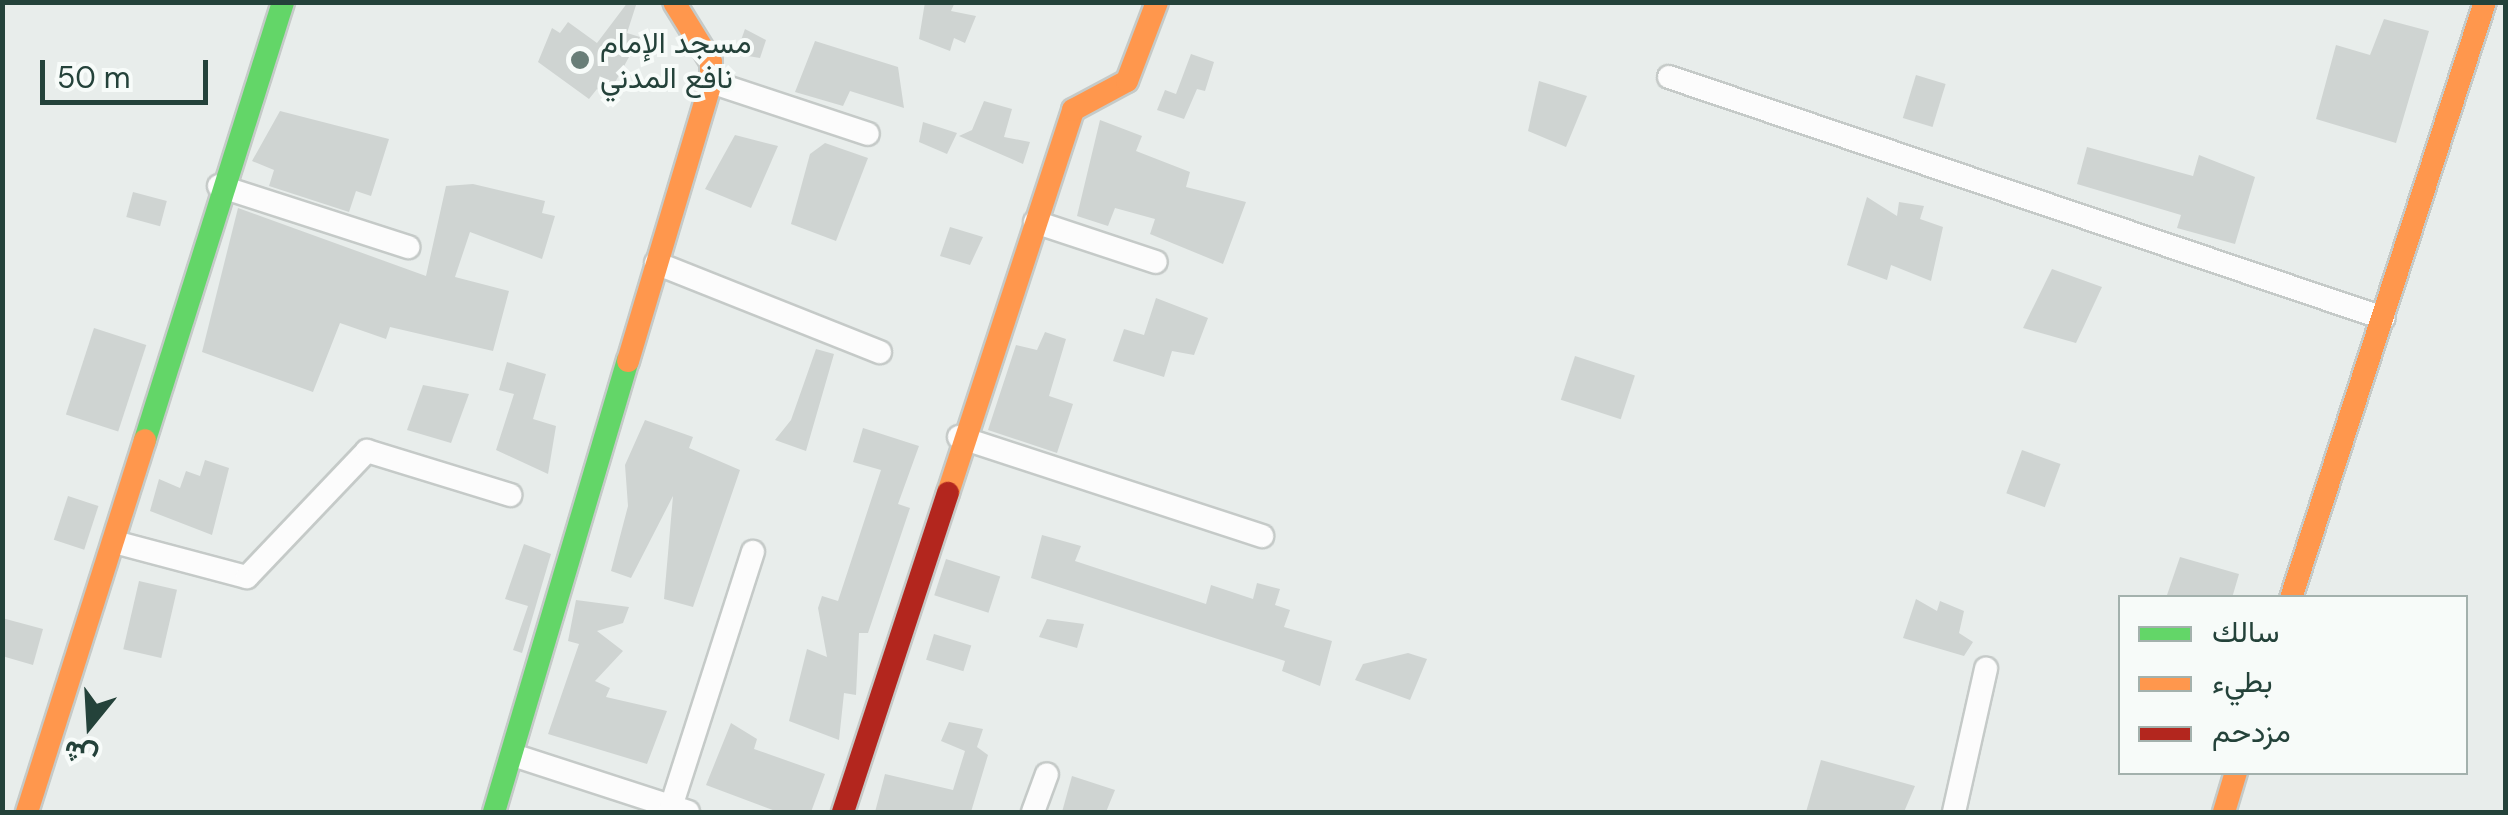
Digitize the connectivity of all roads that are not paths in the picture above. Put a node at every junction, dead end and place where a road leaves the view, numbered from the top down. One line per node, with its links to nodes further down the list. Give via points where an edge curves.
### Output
1 (282, 2): 8 (street)
2 (674, 2): 6 (street, via 711,62)
3 (1157, 2): 9 (street, via 1127,81 1072,110)
4 (2485, 2): 13 (street)
5 (1669, 76): 13 (street)
6 (711, 82): 7 (street); 12 (street)
7 (868, 134)
8 (220, 186): 10 (street); 18 (street)
9 (1035, 222): 11 (street); 15 (street)
10 (408, 246)
11 (1156, 262)
12 (656, 264): 14 (street); 22 (street)
13 (2383, 318): 20 (street)
14 (880, 352)
15 (959, 437): 17 (street); 28 (street)
16 (510, 495): 18 (street, via 367,450 247,578)
17 (1262, 536)
18 (118, 543): 26 (street)
19 (752, 552): 25 (street)
20 (2292, 595)
21 (1986, 669): 30 (street)
22 (513, 756): 25 (street); 27 (street)
23 (1047, 774): 29 (street)
24 (2235, 775): 31 (street)
25 (679, 810)
26 (27, 812)
27 (494, 812)
28 (843, 812)
29 (1033, 812)
30 (1954, 812)
31 (2224, 812)

